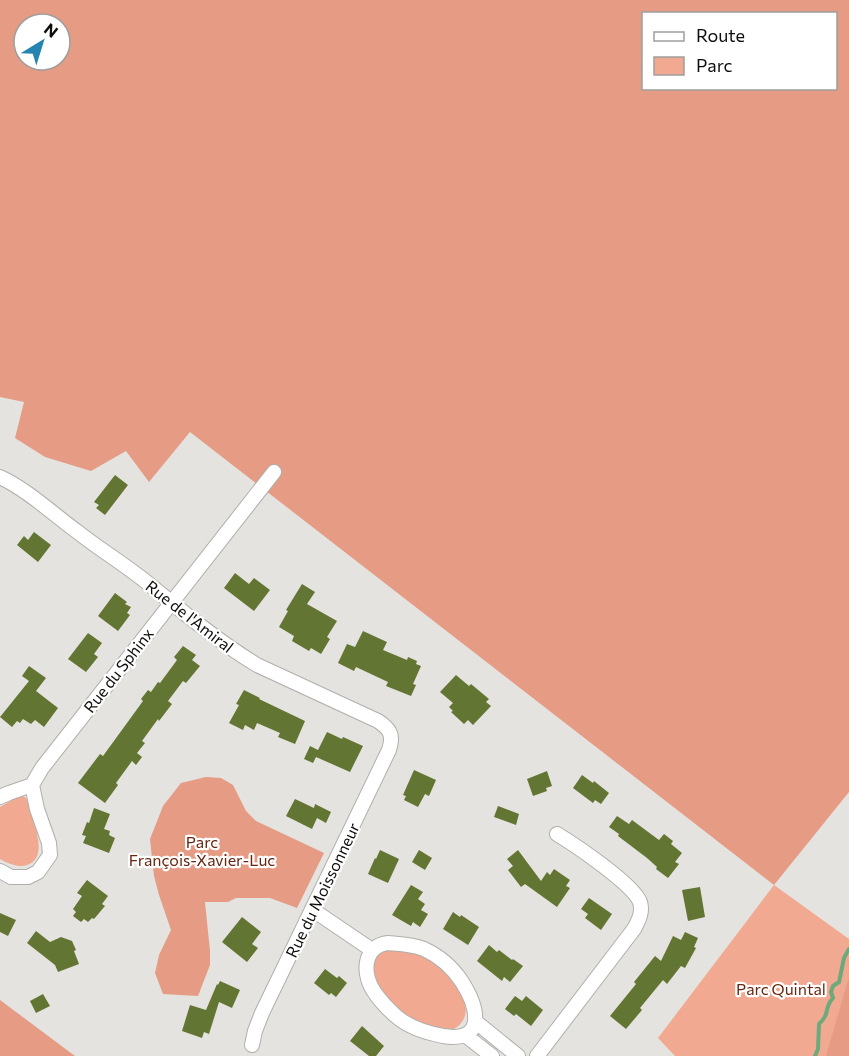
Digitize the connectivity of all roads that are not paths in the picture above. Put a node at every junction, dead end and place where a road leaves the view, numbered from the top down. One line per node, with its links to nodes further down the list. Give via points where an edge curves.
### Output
1 (274, 472): 3 (street, Rue du Sphinx)
2 (0, 477): 3 (street, Rue de l'Amiral)
3 (172, 603): 4 (street, Rue de l'Amiral, via 241,656 378,721); 5 (street, Rue du Sphinx)
4 (391, 735): 9 (street, Rue du Moissonneur, via 389,750)
5 (32, 785): 6 (street); 8 (street, via 50,855 38,872 27,877 11,877)
6 (0, 797)
7 (557, 834): 16 (street, via 635,894 641,911 634,929)
8 (0, 871)
9 (313, 910): 10 (street); 13 (street, Rue du Moissonneur, via 262,1013)
10 (372, 950): 11 (street, via 380,944 411,944 437,957 461,981); 12 (street, via 366,972 373,992 398,1018 431,1034)
11 (476, 1022): 12 (street); 15 (street)
12 (465, 1035): 14 (street)
13 (252, 1045)
14 (492, 1056)
15 (518, 1056)
16 (537, 1056)

